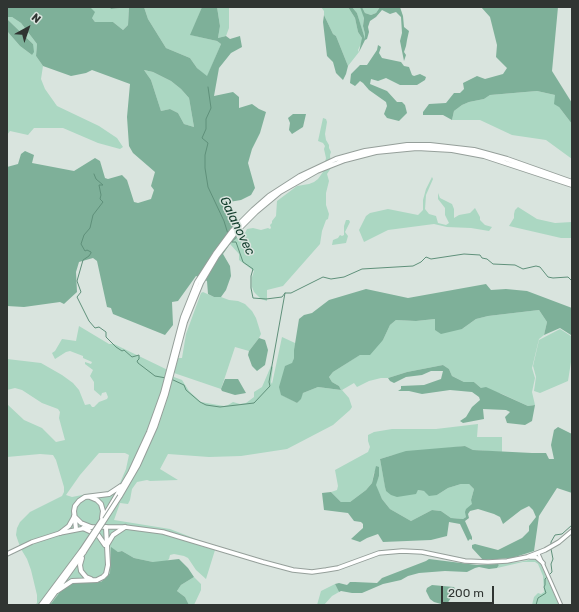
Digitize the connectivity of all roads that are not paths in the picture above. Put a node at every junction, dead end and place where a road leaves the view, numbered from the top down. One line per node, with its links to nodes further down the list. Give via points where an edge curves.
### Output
1 (337, 161): 2 (highway, via 384,147 440,145 485,153); 3 (highway, via 407,148 440,148 495,159); 4 (highway, via 289,183 242,220 228,236 186,308)
2 (572, 182)
3 (572, 185)
4 (158, 413): 5 (highway); 6 (highway, via 144,453)
5 (124, 483): 6 (highway); 7 (highway, via 109,494)
6 (119, 496): 9 (highway, bridge); 19 (highway, bridge)
7 (88, 497): 8 (highway, via 77,502); 9 (highway, via 101,504)
8 (74, 516): 13 (highway); 14 (highway); 16 (highway, via 69,526)
9 (102, 520): 19 (highway, bridge)
10 (106, 527): 11 (main road); 13 (main road); 17 (highway)
11 (125, 527): 17 (highway, via 113,535); 22 (main road, via 163,532 263,562 312,572 338,568 379,553 402,551 480,562 500,562)
12 (83, 528): 13 (main road); 14 (main road); 17 (highway, via 98,535)
13 (91, 528)
14 (76, 529): 16 (main road)
15 (572, 531): 18 (main road)
16 (60, 533): 21 (main road)
17 (107, 547): 24 (highway, via 107,572 101,578)
18 (545, 550): 20 (main road); 23 (main road, via 542,555)
19 (83, 551): 24 (highway, via 80,570 84,576); 25 (highway); 26 (highway)
20 (538, 553): 22 (main road); 23 (street)
21 (7, 554)
22 (527, 557): 23 (main road, via 536,557)
23 (543, 563): 28 (street)
24 (93, 580): 25 (highway, via 74,581)
25 (57, 591): 26 (highway)
26 (47, 602): 27 (highway)
27 (41, 605)
28 (561, 605)

